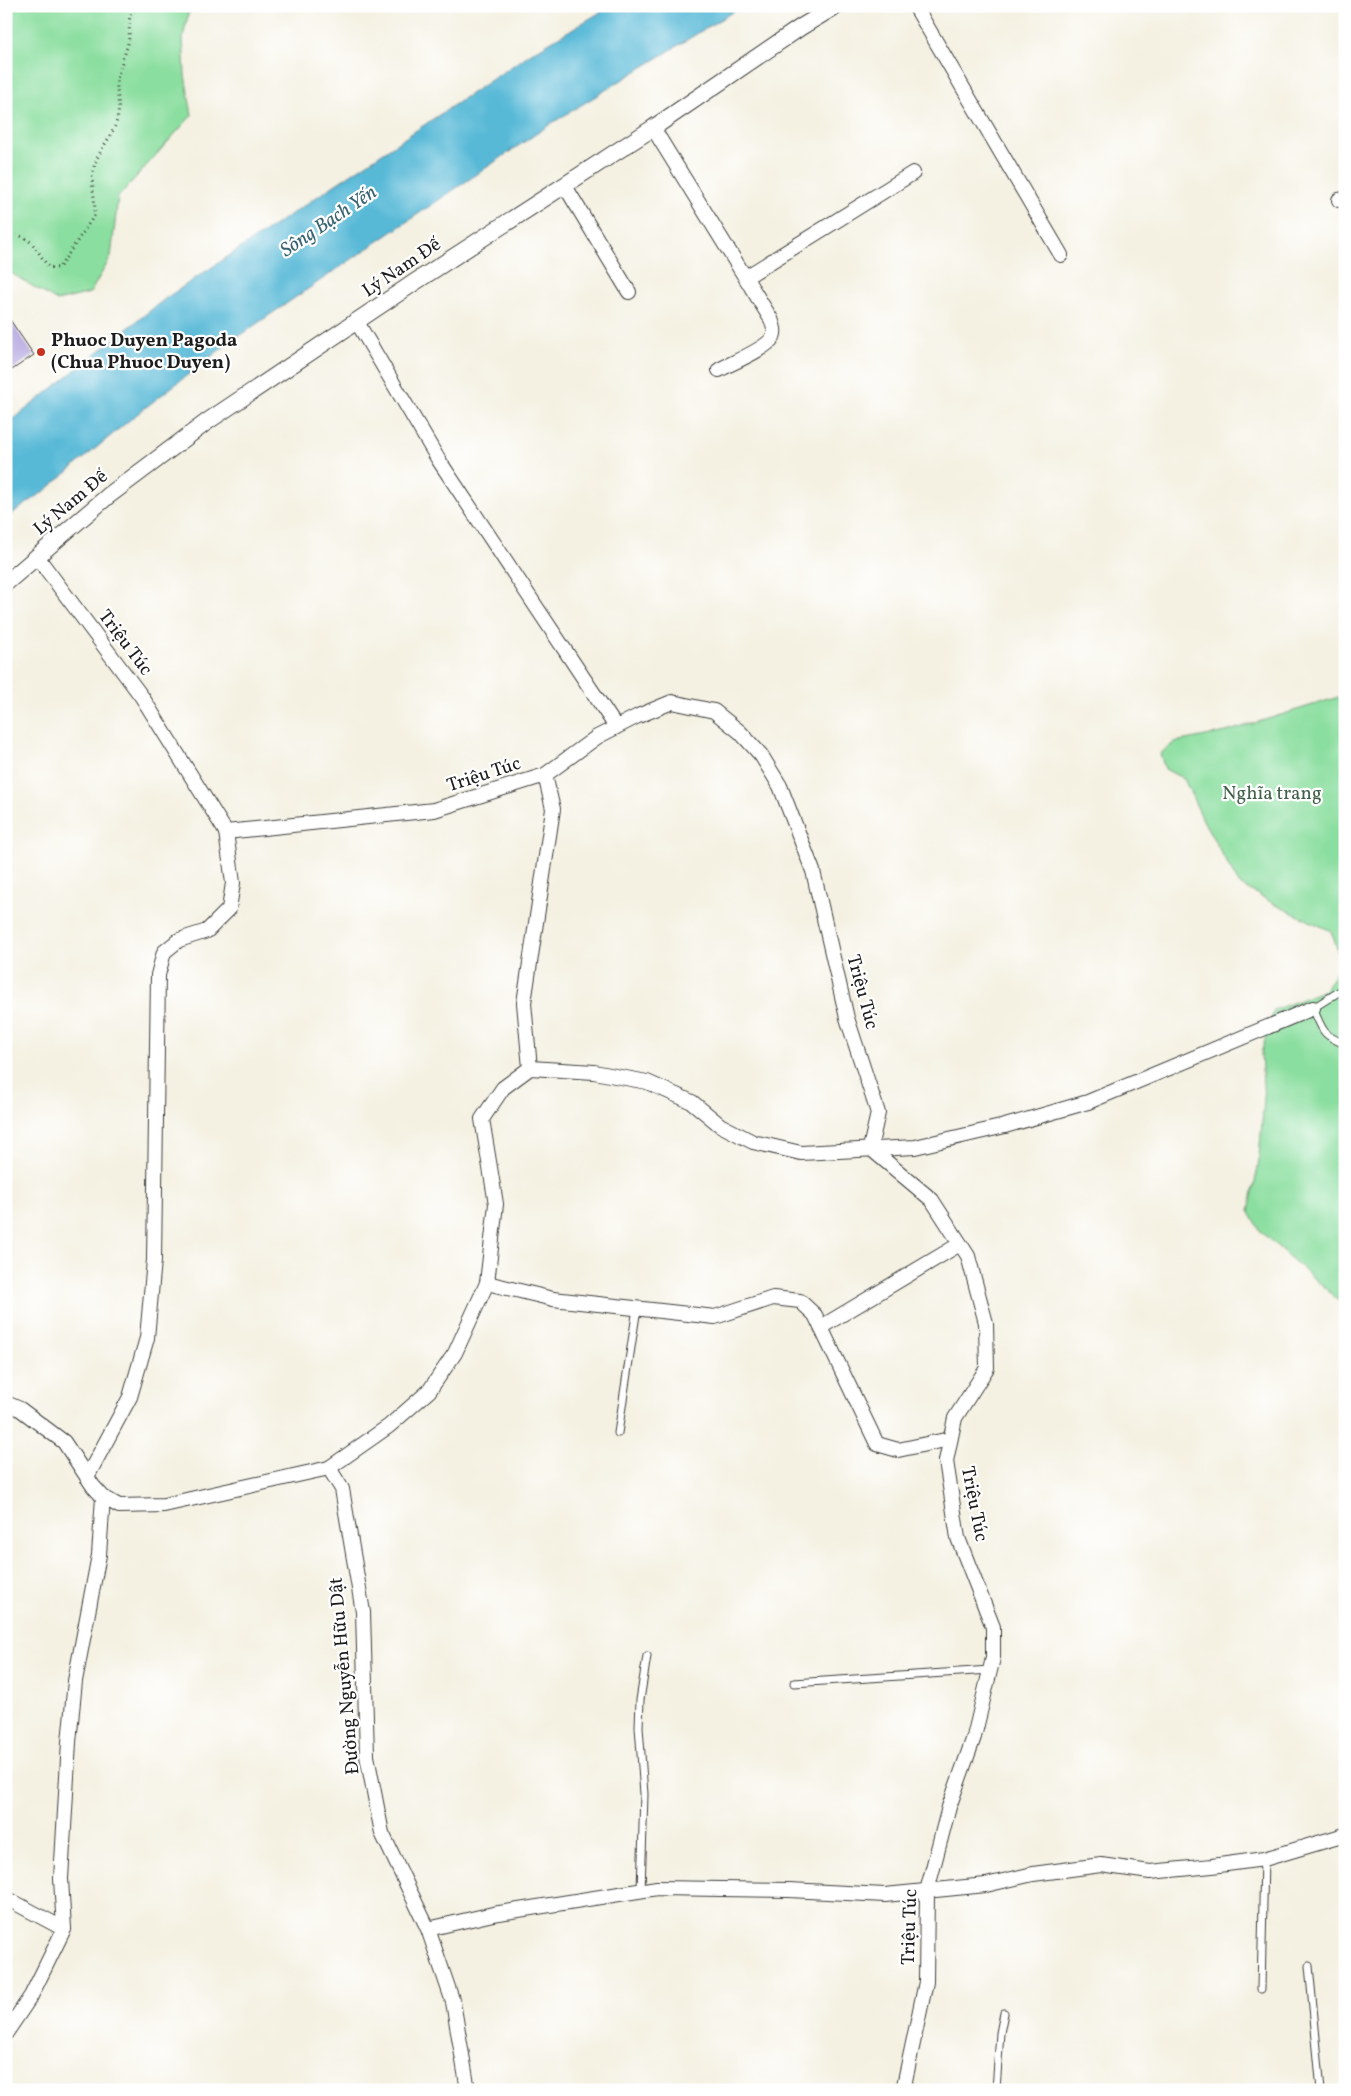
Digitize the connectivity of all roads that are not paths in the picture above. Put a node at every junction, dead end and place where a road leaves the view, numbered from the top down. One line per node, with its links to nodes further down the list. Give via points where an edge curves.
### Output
1 (836, 6): 3 (street, Lý Nam Đế)
2 (915, 6): 6 (street)
3 (653, 128): 5 (street, Lý Nam Đế); 7 (street)
4 (913, 174): 7 (street)
5 (565, 186): 8 (street); 9 (street, Lý Nam Đế)
6 (1061, 255)
7 (746, 277): 10 (street, via 771,319 772,338 766,345)
8 (629, 292)
9 (357, 322): 11 (street, Lý Nam Đế, via 208,421 108,496); 13 (street, via 443,466)
10 (719, 370)
11 (38, 558): 12 (street, Lý Nam Đế); 15 (street, Triệu Túc, via 142,697)
12 (6, 583)
13 (616, 727): 14 (street, Triệu Túc); 20 (street, Triệu Túc, via 672,702 714,711 761,755 780,786 813,872 847,1018 878,1113)
14 (545, 775): 15 (street, Triệu Túc, via 434,810); 19 (street, via 553,809 524,1003)
15 (226, 832): 29 (street, via 233,883 229,909 207,931 179,940 164,952 158,975 154,1260 146,1338 130,1397)
16 (1345, 988): 17 (lane)
17 (1313, 1008): 18 (lane, via 1324,1033 1331,1040); 20 (street, via 1088,1102 915,1147)
18 (1345, 1044)
19 (530, 1068): 20 (street, via 594,1072 647,1082 692,1102 720,1125 753,1142 801,1153); 22 (street, via 503,1088 482,1118 496,1204)
20 (870, 1148): 21 (street, Triệu Túc, via 932,1200)
21 (960, 1244): 24 (street); 27 (street, Triệu Túc, via 968,1256 986,1323 987,1368 955,1418)
22 (487, 1283): 23 (street, via 554,1299); 28 (street, via 455,1353 429,1391 389,1426)
23 (637, 1308): 24 (street, via 715,1317 773,1298 800,1301 815,1315); 26 (lane)
24 (821, 1328): 27 (street, via 877,1444 898,1450)
25 (6, 1403): 29 (street, via 20,1408 64,1442)
26 (618, 1433)
27 (950, 1439): 32 (street, Triệu Túc, via 946,1461 958,1538 993,1627)
28 (329, 1468): 30 (street, via 164,1505 119,1506); 40 (street, Đường Nguyễn Hữu Dật, via 342,1489 363,1612 367,1756 382,1833)
29 (87, 1477): 30 (street)
30 (103, 1497): 39 (street, via 99,1555 75,1681 69,1742 62,1869)
31 (647, 1656): 36 (lane, via 639,1727 644,1794)
32 (990, 1670): 33 (lane); 37 (street, Triệu Túc, via 974,1737 949,1807)
33 (794, 1683)
34 (1345, 1835): 35 (street)
35 (1264, 1859): 37 (street, via 1150,1872 1101,1865 1033,1874 986,1885); 42 (lane)
36 (641, 1890): 37 (street, via 790,1890 886,1895); 40 (street, via 493,1914)
37 (927, 1891): 46 (street, Triệu Túc, via 926,1982)
38 (6, 1898): 39 (street)
39 (64, 1929): 44 (street, via 31,1996)
40 (428, 1929): 45 (street, Đường Nguyễn Hữu Dật, via 453,2002)
41 (1309, 1966): 48 (lane)
42 (1261, 1989)
43 (1004, 2013): 47 (lane)
44 (6, 2033)
45 (468, 2090)
46 (903, 2090)
47 (996, 2090)
48 (1321, 2090)

